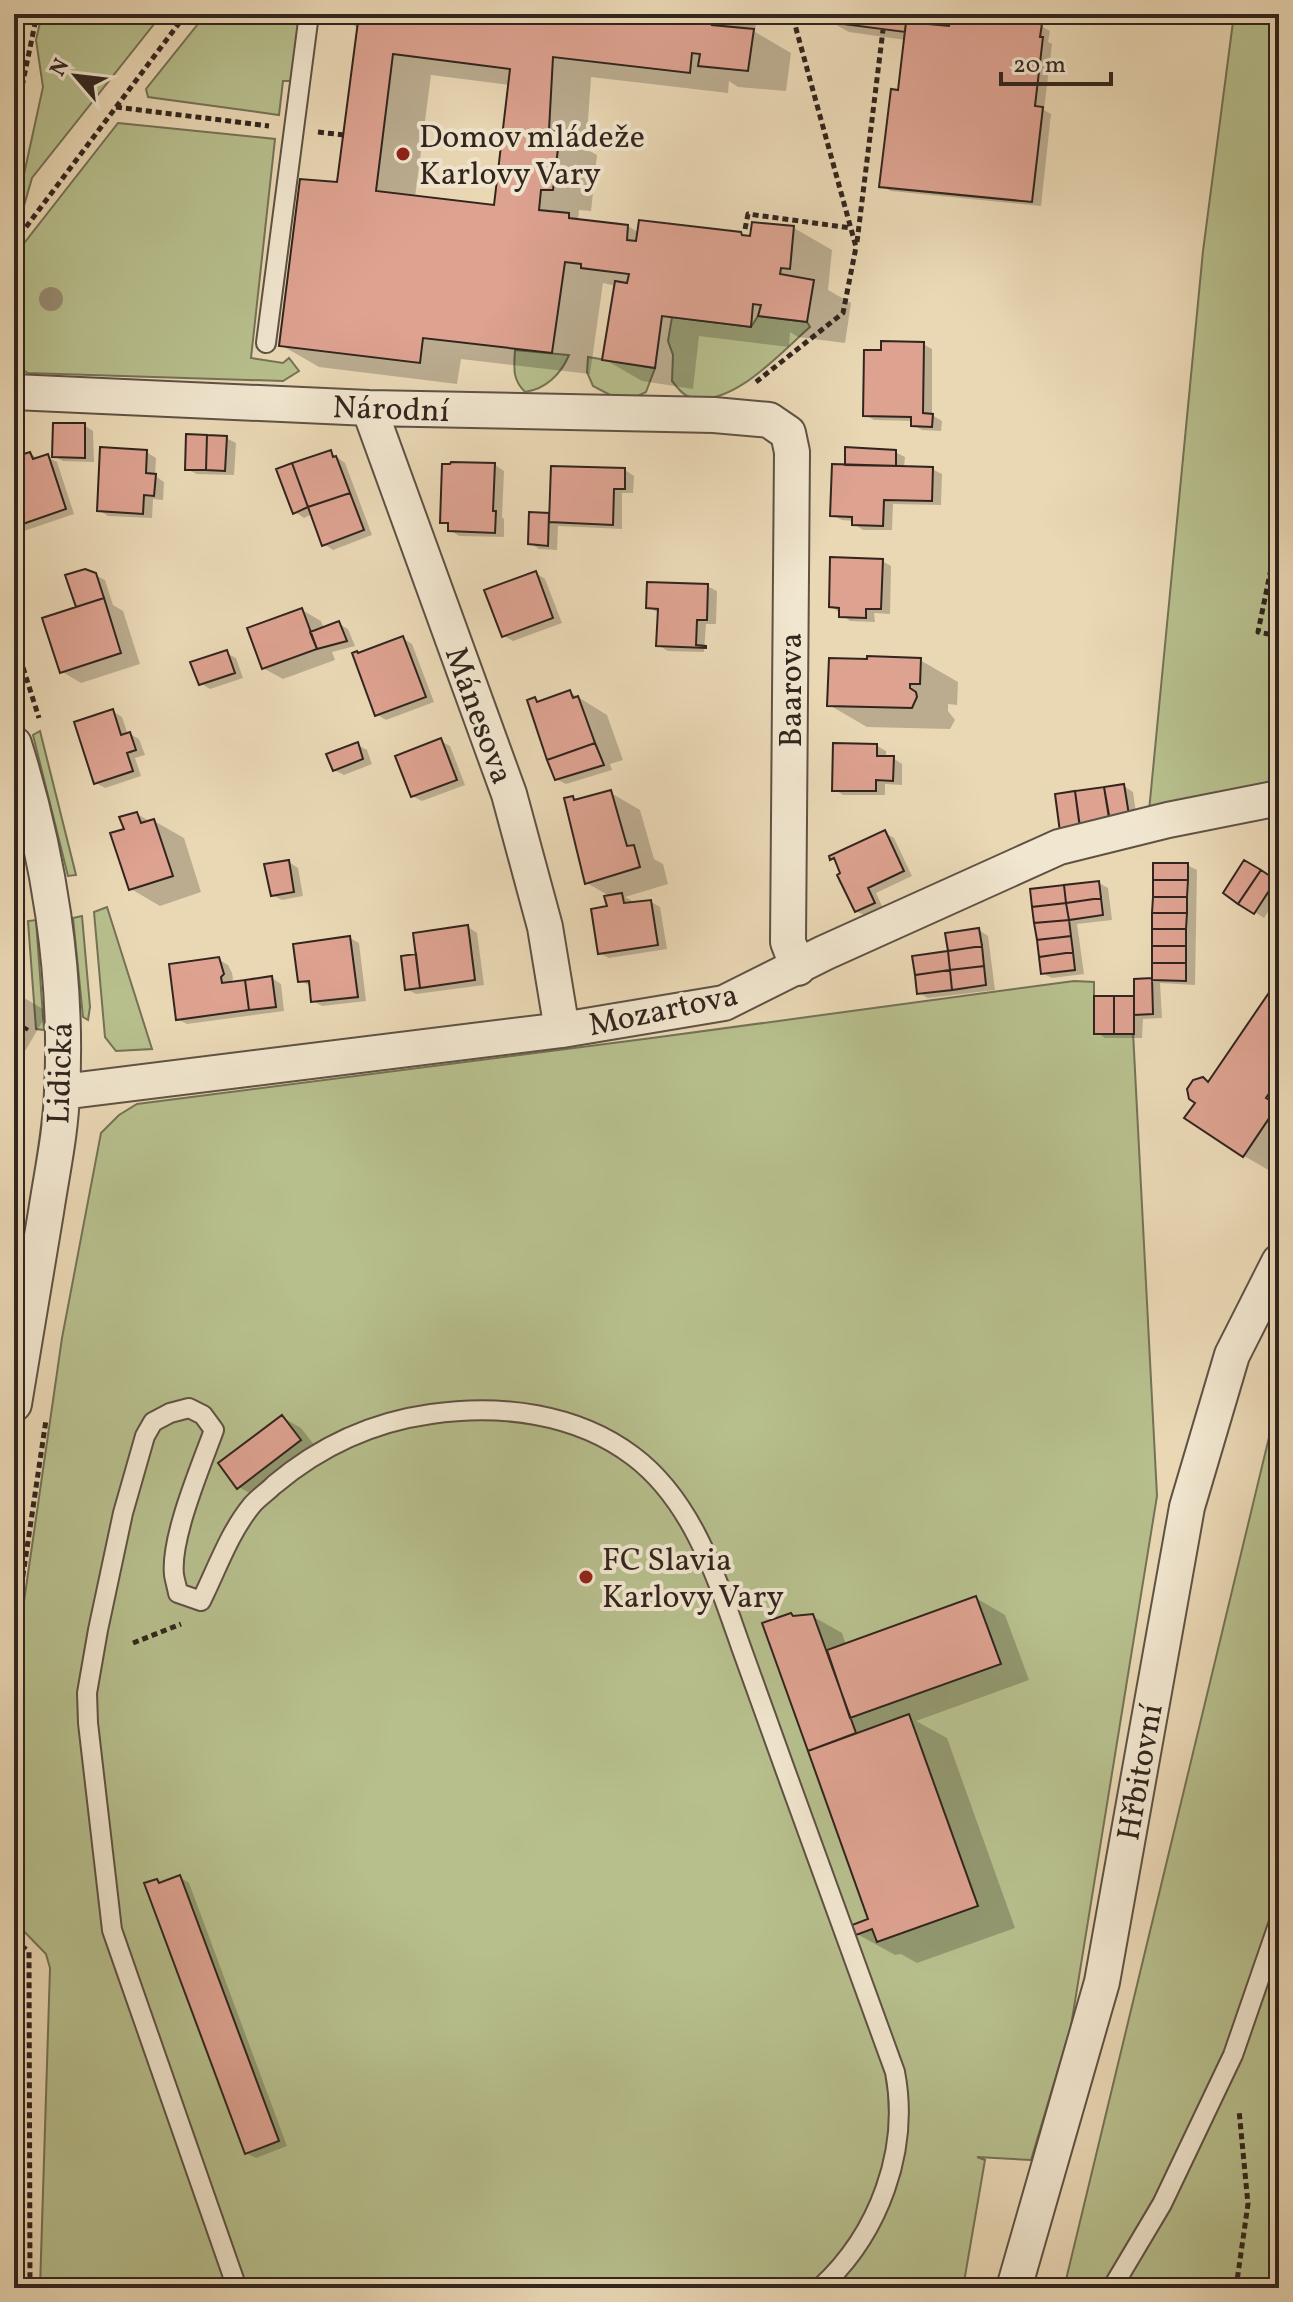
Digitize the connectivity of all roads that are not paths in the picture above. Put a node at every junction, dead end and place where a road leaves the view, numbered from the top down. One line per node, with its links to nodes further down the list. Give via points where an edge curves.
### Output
1 (309, 14): 2 (lane)
2 (266, 343)
3 (14, 392): 4 (street, Národní)
4 (369, 408): 5 (street, Národní); 9 (street, Mánesova, via 509,794 545,927)
5 (769, 420): 8 (street, Baarova, via 788,433 792,452 788,942)
6 (14, 744): 10 (street, Lidická, via 53,914 61,989)
7 (1279, 798): 8 (street, Mozartova, via 1059,847)
8 (798, 968): 9 (street, Mozartova, via 724,1003)
9 (562, 1030): 10 (street, Mozartova)
10 (62, 1092): 12 (street, Lidická)
11 (1279, 1262): 16 (street, Hřbitovní, via 1232,1355 1187,1507 1102,1982)
12 (14, 1404)
13 (1279, 1922): 17 (lane, via 1233,2055 1162,2204)
14 (237, 2288): 15 (lane, via 112,1930 88,1723 87,1693 98,1630 145,1436 153,1422 189,1408 214,1430 188,1503 173,1573 178,1593 201,1601 253,1504 337,1442 417,1416 495,1410 561,1420 634,1457 674,1497 722,1593 900,2096 895,2159 885,2191 849,2256)
15 (820, 2288)
16 (1014, 2288)
17 (1112, 2288)

